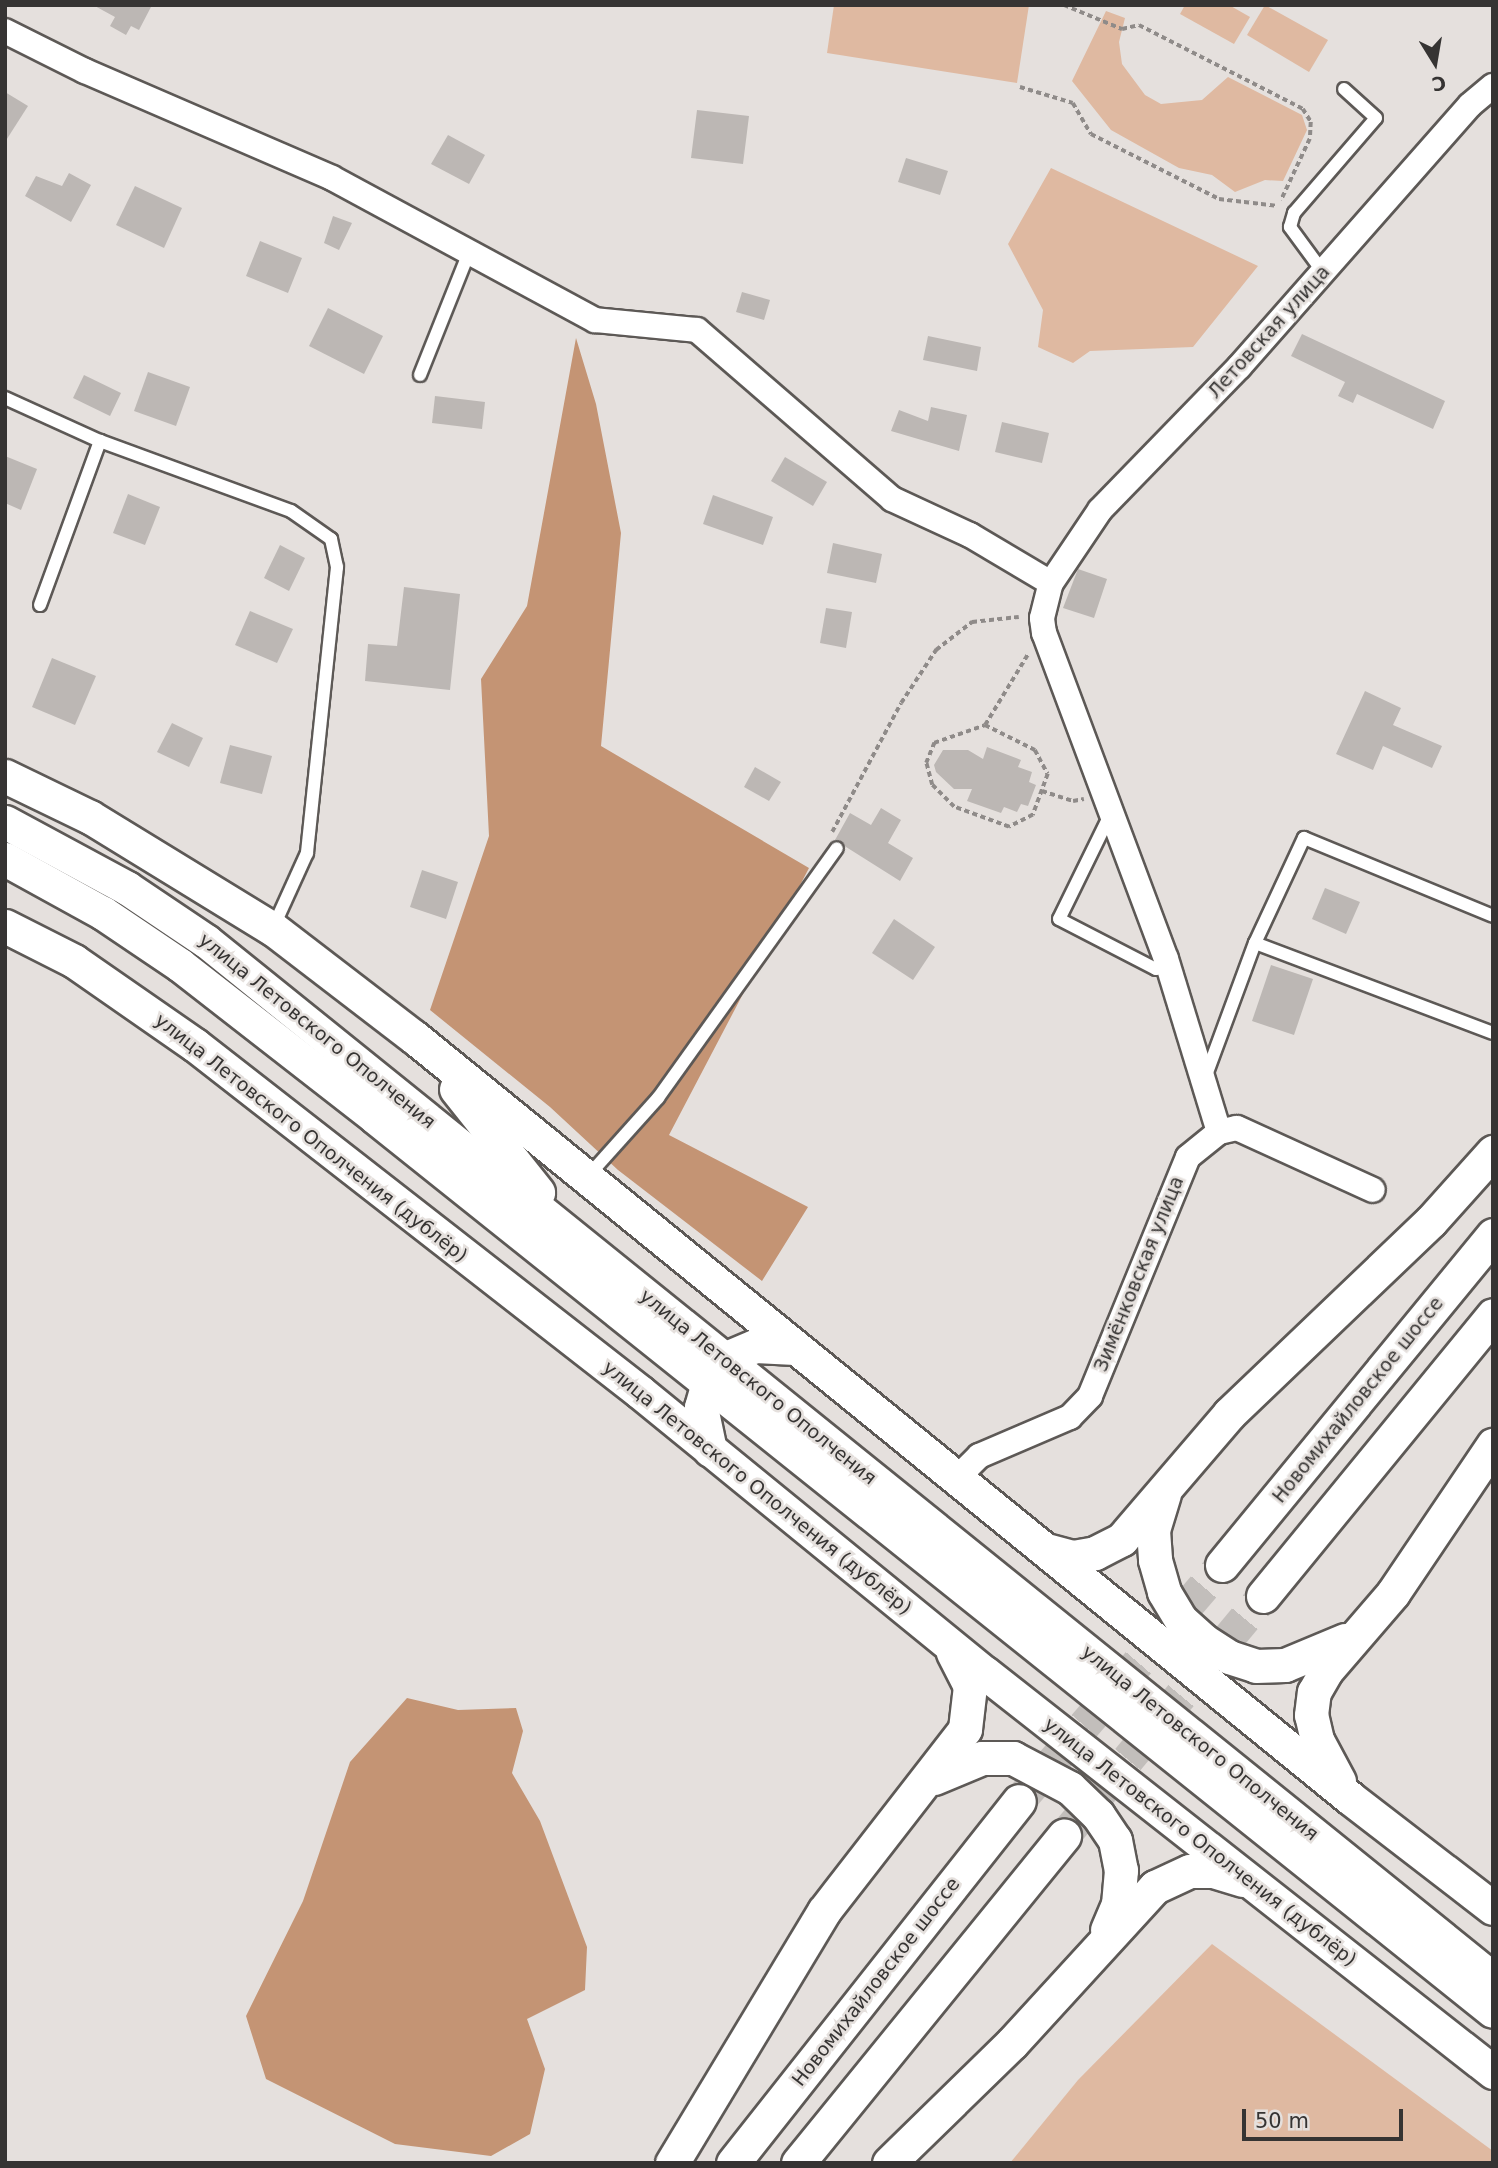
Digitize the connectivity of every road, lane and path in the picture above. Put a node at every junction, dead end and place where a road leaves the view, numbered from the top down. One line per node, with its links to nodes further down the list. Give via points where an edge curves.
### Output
1 (1064, 5): 6 (path, via 1122,29 1139,25 1303,109 1311,122 1310,139)
2 (5, 31): 8 (street, via 85,71 332,178)
3 (1493, 86): 9 (street, Летовская улица, via 1470,105)
4 (1020, 87): 6 (path, via 1073,103 1091,134 1219,199)
5 (1344, 89): 7 (lane, via 1376,118)
6 (1278, 205): 7 (path)
7 (1291, 223): 9 (lane)
8 (470, 250): 10 (lane); 13 (street, via 548,298 603,323 697,330 892,499 970,535)
9 (1323, 272): 13 (street, Летовская улица, via 1239,367 1100,510)
10 (420, 375)
11 (5, 398): 12 (lane)
12 (100, 441): 14 (lane); 25 (lane, via 291,512 331,539 337,567 307,853)
13 (1051, 583): 15 (street, Летовская улица)
14 (40, 605)
15 (1043, 625): 16 (path); 19 (street); 21 (path, via 1000,615 972,622 936,650 901,703)
16 (985, 725): 18 (path, via 1035,750 1048,774); 18 (path, via 934,743 926,763 932,785 954,807 1009,827 1033,815)
17 (5, 776): 25 (street, via 90,817)
18 (1042, 791): 19 (path, via 1073,801)
19 (1110, 803): 27 (street); 27 (lane, via 1059,919 1156,969)
20 (5, 822): 36 (street, улица Летовского Ополчения, via 127,888 206,941)
21 (832, 843): 33 (lane, via 658,1098)
22 (5, 859): 39 (street, улица Летовского Ополчения, via 103,913 180,965)
23 (1493, 916): 26 (lane, via 1304,838)
24 (5, 926): 41 (street, улица Летовского Ополчения (дублёр), via 74,961 195,1045)
25 (273, 929): 29 (street)
26 (1255, 943): 28 (lane); 30 (lane)
27 (1166, 959): 30 (street)
28 (1493, 1033)
29 (414, 1037): 33 (street); 36 (street)
30 (1204, 1081): 31 (street)
31 (1219, 1132): 34 (street, via 1237,1128); 42 (street, Зимёнковская улица, via 1188,1157 1090,1396 1070,1417 979,1456)
32 (1493, 1152): 43 (street, via 1432,1221 1229,1414)
33 (586, 1178): 38 (street)
34 (1373, 1190)
35 (1493, 1235): 45 (street, Новомихайловское шоссе)
36 (576, 1241): 39 (street, улица Летовского Ополчения)
37 (1493, 1315): 46 (street)
38 (795, 1348): 39 (street, via 755,1346); 42 (street)
39 (716, 1371): 41 (street, via 701,1407); 56 (street, улица Летовского Ополчения); 57 (street, улица Летовского Ополчения)
40 (1493, 1445): 47 (street, via 1393,1593)
41 (710, 1450): 48 (street, улица Летовского Ополчения (дублёр))
42 (956, 1479): 44 (street)
43 (1165, 1492): 44 (street, via 1110,1547 1073,1557); 47 (street, via 1153,1530 1155,1560 1175,1611 1203,1640 1229,1657 1256,1666 1286,1665 1316,1656)
44 (1044, 1549): 50 (street)
45 (1222, 1565)
46 (1263, 1597)
47 (1357, 1634): 50 (street, via 1314,1692 1311,1716 1327,1764)
48 (948, 1643): 49 (street, via 970,1686 970,1708 953,1751); 53 (street, улица Летовского Ополчения (дублёр))
49 (928, 1781): 55 (street, via 969,1762 1013,1758 1070,1788 1115,1840 1121,1870 1118,1904); 59 (street, via 824,1911)
50 (1350, 1798): 54 (street)
51 (1020, 1801): 60 (street, Новомихайловское шоссе)
52 (1064, 1836): 61 (street)
53 (1260, 1889): 55 (street, via 1213,1871 1171,1877 1130,1909); 58 (street, улица Летовского Ополчения (дублёр))
54 (1493, 1908)
55 (1100, 1945): 62 (street, via 1012,2043)
56 (1493, 1979)
57 (1493, 2011)
58 (1493, 2072)
59 (672, 2163)
60 (733, 2163)
61 (798, 2163)
62 (889, 2163)

